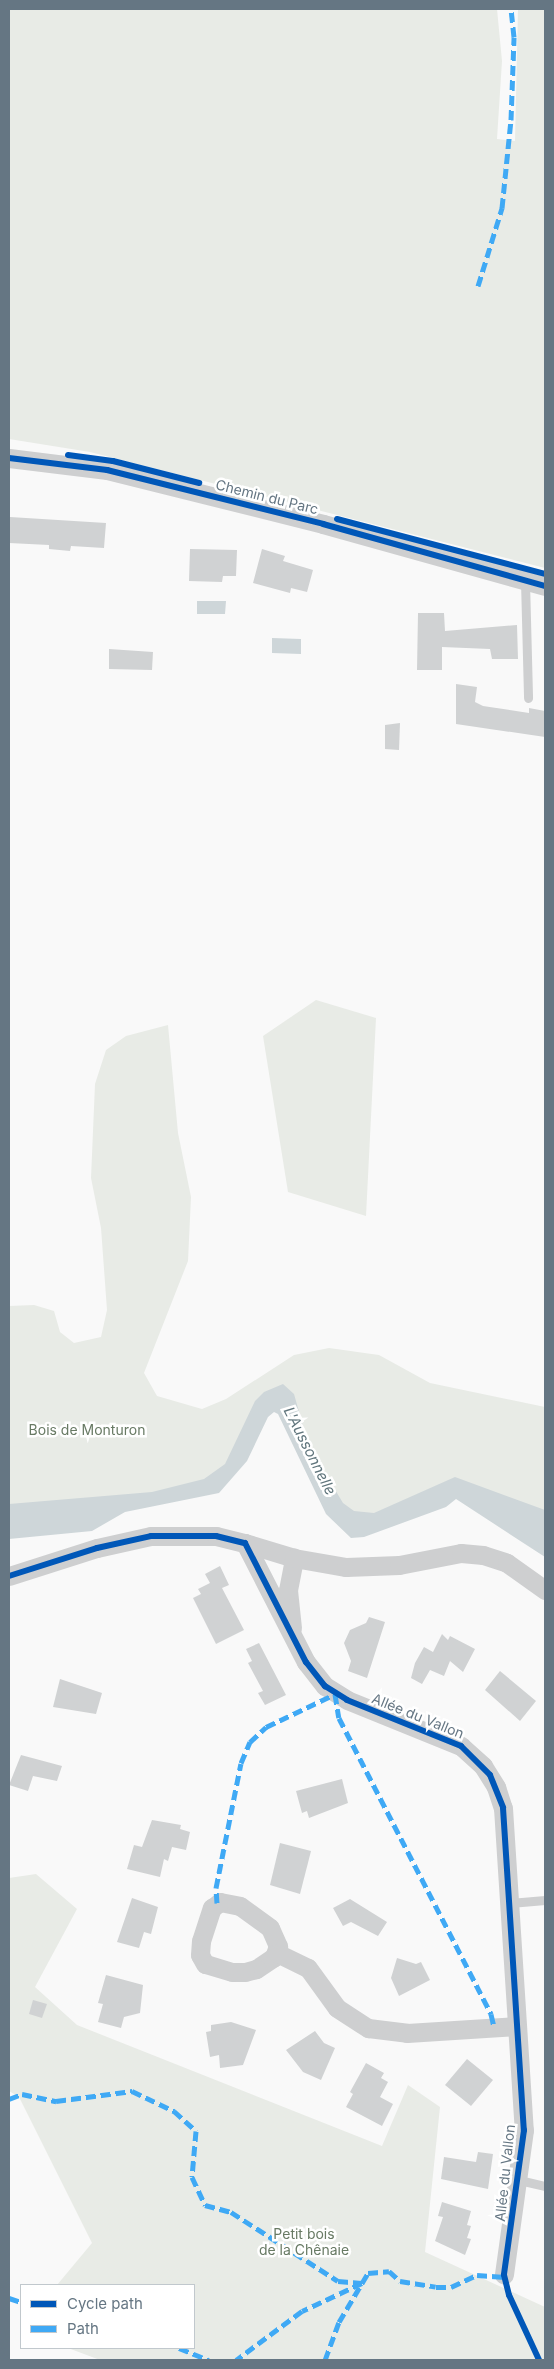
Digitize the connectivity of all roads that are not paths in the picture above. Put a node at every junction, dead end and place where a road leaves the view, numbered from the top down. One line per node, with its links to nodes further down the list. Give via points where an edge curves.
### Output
1 (9, 458): 2 (street, Chemin du Parc, via 117,472 323,524)
2 (525, 581): 3 (street, Chemin du Parc); 4 (lane)
3 (545, 586)
4 (528, 698)
5 (246, 1543): 6 (street); 7 (street, via 216,1536 151,1536 97,1548); 9 (street, Allée du Vallon)
6 (294, 1558): 8 (street, via 346,1567 399,1565 461,1554 483,1555 507,1563); 9 (street, Allée du Vallon, via 288,1590)
7 (9, 1576)
8 (545, 1590)
9 (294, 1639): 11 (street, Allée du Vallon, via 315,1675 335,1694 461,1746 484,1766 503,1808)
10 (545, 1900): 11 (lane)
11 (510, 1903): 13 (street, Allée du Vallon)
12 (277, 1953): 13 (street, via 308,1968 337,2008 368,2028 407,2033)
13 (516, 2026): 14 (street, Allée du Vallon, via 524,2130)
14 (519, 2180): 15 (lane, Allée du Vallon); 16 (street, Allée du Vallon)
15 (545, 2186)
16 (504, 2275)

